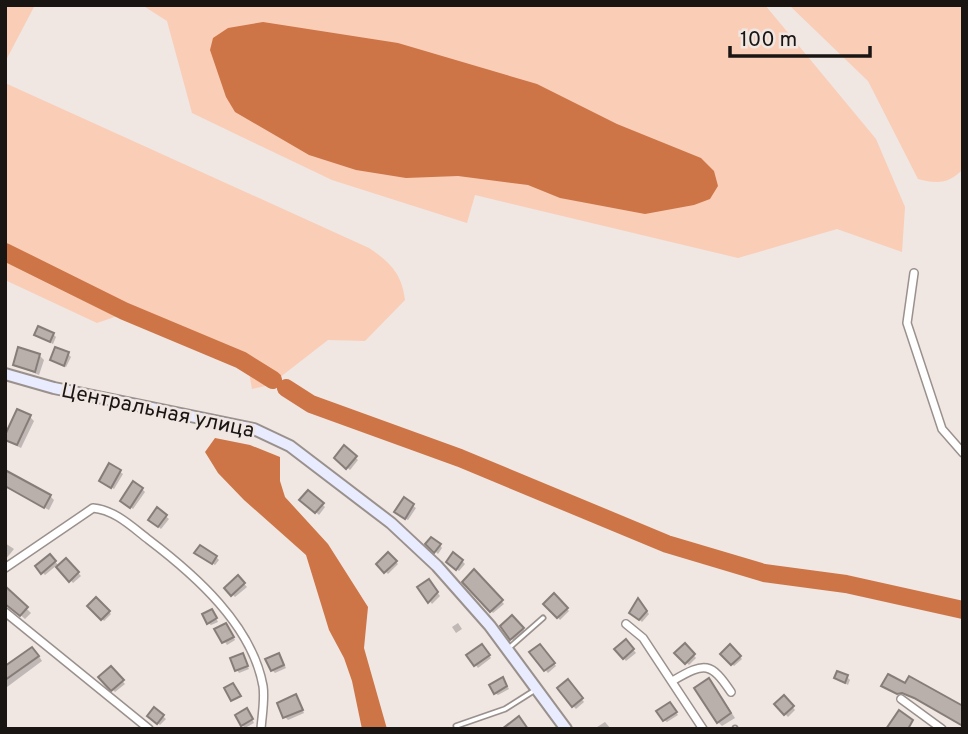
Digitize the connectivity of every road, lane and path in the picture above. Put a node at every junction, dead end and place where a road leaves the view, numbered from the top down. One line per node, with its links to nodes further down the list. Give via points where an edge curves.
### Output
1 (914, 274): 3 (street, via 907,323 942,429)
2 (5, 374): 8 (street, Центральная улица, via 274,436 391,523 437,566)
3 (963, 453)
4 (5, 568): 15 (street, via 93,508 121,519 182,565 234,621 261,678)
5 (5, 612): 14 (street)
6 (543, 618): 8 (lane)
7 (626, 624): 9 (street, via 643,638)
8 (507, 649): 10 (street, Центральная улица)
9 (674, 680): 11 (street, via 697,667 707,667 718,672); 17 (street)
10 (536, 689): 13 (lane, via 505,709); 16 (street, Центральная улица)
11 (732, 692)
12 (901, 699): 18 (street)
13 (456, 726)
14 (149, 729)
15 (261, 729)
16 (566, 729)
17 (703, 729)
18 (942, 729)

